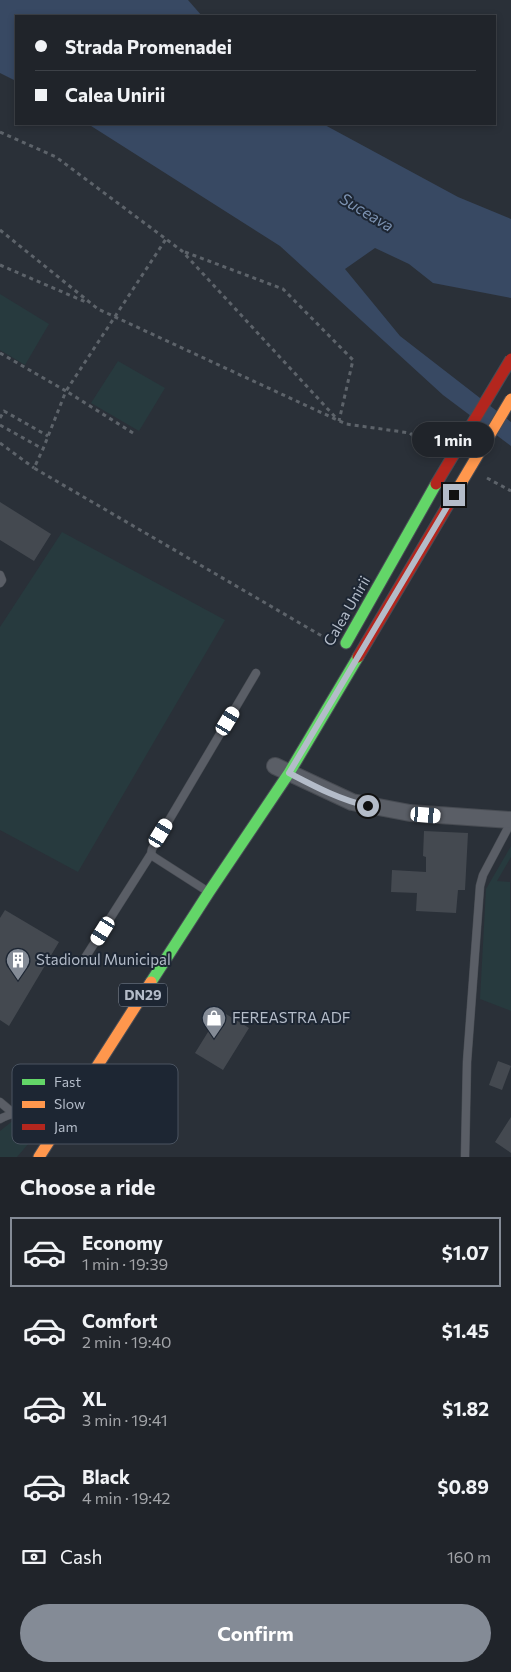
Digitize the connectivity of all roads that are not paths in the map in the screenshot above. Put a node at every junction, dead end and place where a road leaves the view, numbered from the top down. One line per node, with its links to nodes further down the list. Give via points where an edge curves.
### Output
1 (511, 359): 5 (main road, Calea Unirii, bridge)
2 (511, 399): 7 (main road, DN29, bridge, via 454,495)
3 (0, 575): 4 (lane)
4 (0, 583)
5 (341, 653)
6 (256, 673): 10 (lane)
7 (279, 768): 9 (street, via 352,802 410,813); 11 (main road, DN29)
8 (254, 804): 11 (main road, DN29)
9 (511, 821): 20 (lane, via 480,886 467,1062)
10 (151, 854): 11 (lane); 12 (lane)
11 (212, 887): 13 (main road, DN29)
12 (83, 961)
13 (99, 1064)
14 (0, 1102): 15 (lane)
15 (12, 1112)
16 (12, 1113): 17 (lane)
17 (0, 1119)
18 (49, 1144): 19 (main road, DN29)
19 (41, 1156)
20 (465, 1157)

